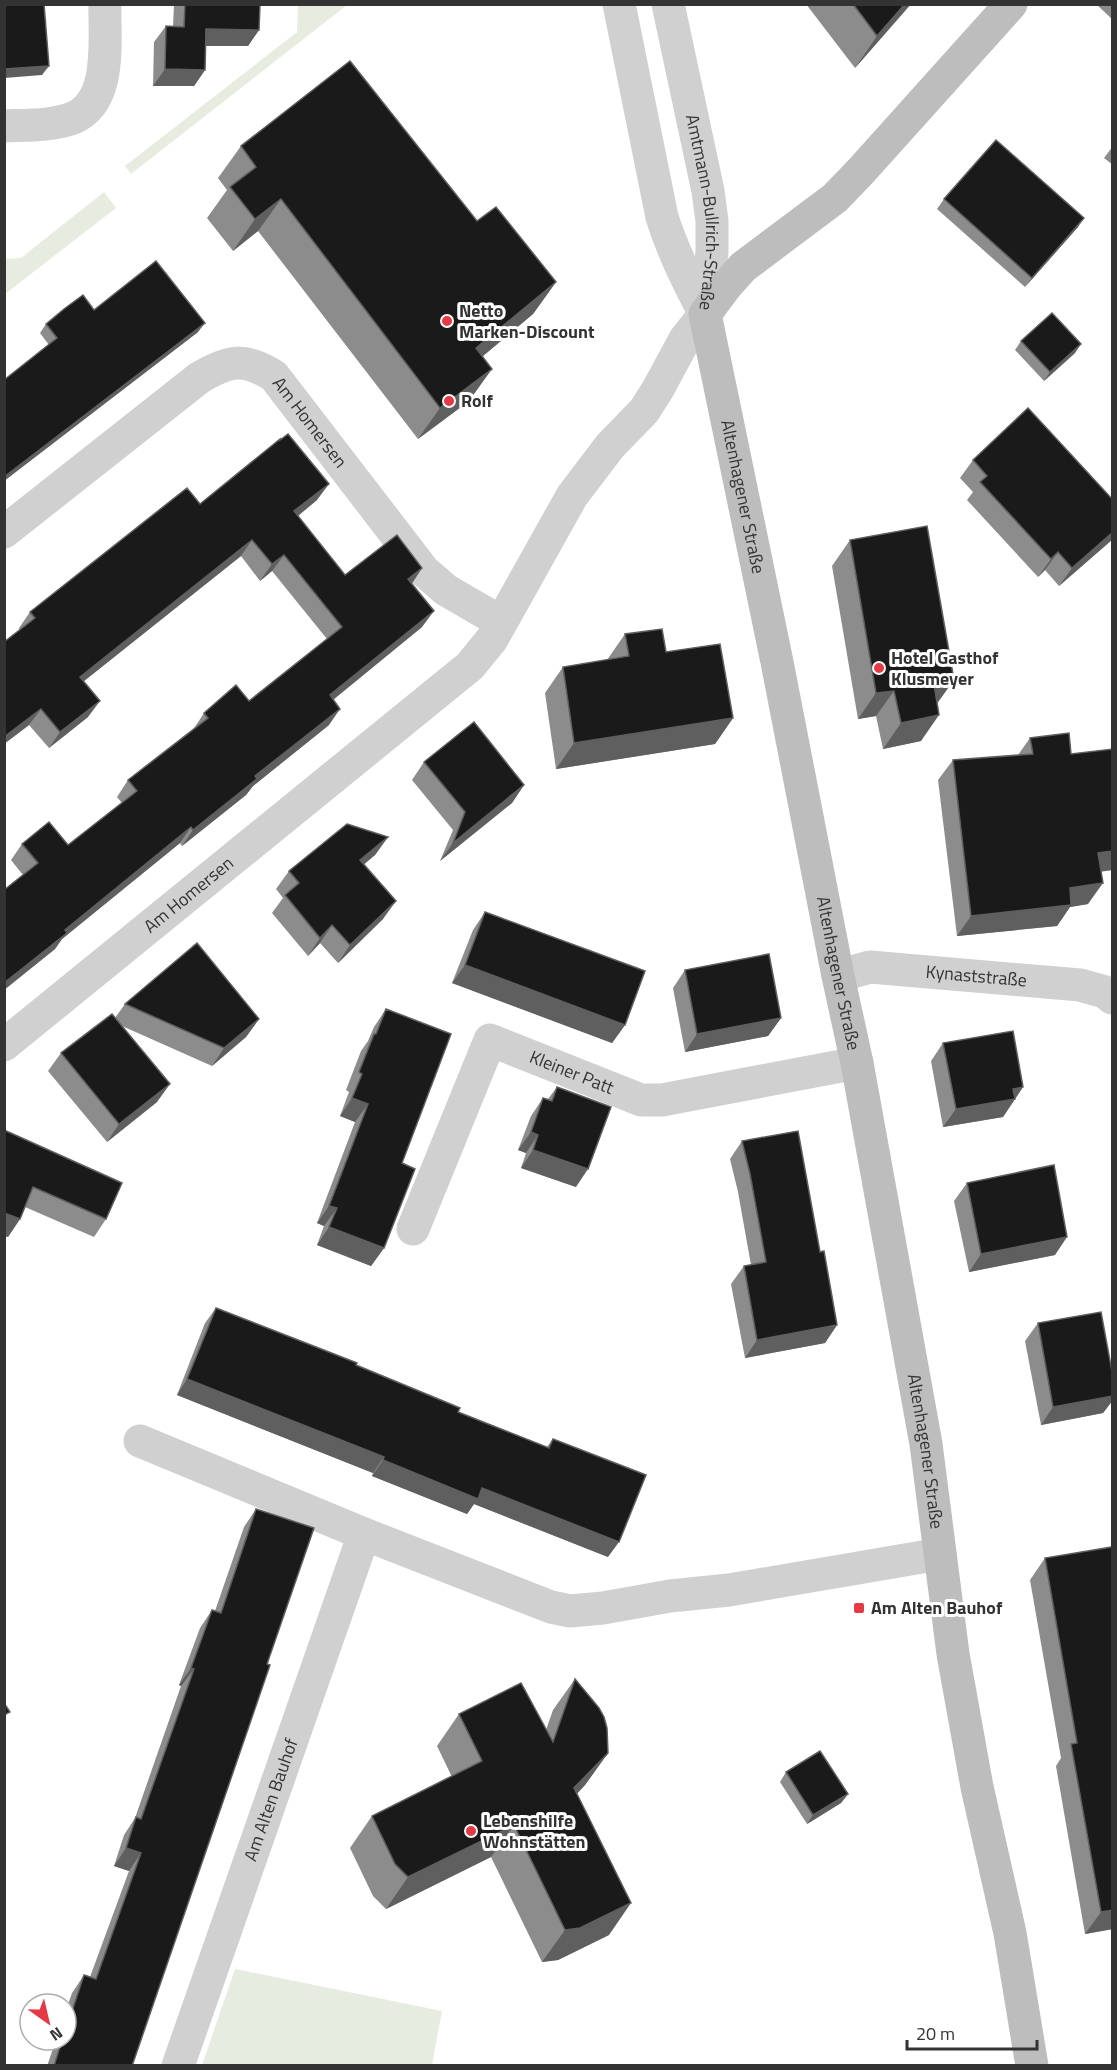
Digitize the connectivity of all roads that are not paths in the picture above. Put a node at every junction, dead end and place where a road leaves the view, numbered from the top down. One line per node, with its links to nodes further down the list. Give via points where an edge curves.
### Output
1 (105, 4): 5 (street, via 104,71 92,104 74,117 53,123)
2 (619, 4): 6 (street, Amtmann-Bullrich-Straße, via 662,217 682,271)
3 (668, 4): 6 (street, Amtmann-Bullrich-Straße, via 712,221)
4 (1011, 4): 6 (main road, via 861,171 828,203 743,267)
5 (4, 126)
6 (705, 314): 8 (street, Am Homersen, via 685,339 644,411 572,496); 9 (main road, Altenhagener Straße)
7 (4, 532): 8 (street, Am Homersen, via 200,378 231,362 243,362 274,376 424,571 446,590)
8 (501, 622): 11 (street, Am Homersen, via 470,666)
9 (838, 976): 10 (street, Kynaststraße, via 870,967 1080,985); 12 (main road, Altenhagener Straße)
10 (1113, 998)
11 (4, 1045)
12 (857, 1063): 13 (street, Kleiner Patt, via 662,1100 641,1100 490,1040); 16 (main road, Altenhagener Straße, via 926,1444)
13 (413, 1228)
14 (140, 1441): 15 (street)
15 (364, 1534): 16 (street, via 570,1611 729,1590); 17 (street, Am Alten Bauhof)
16 (940, 1554): 18 (main road, Altenhagener Straße, via 966,1728 1010,1933)
17 (178, 2066)
18 (1032, 2066)

